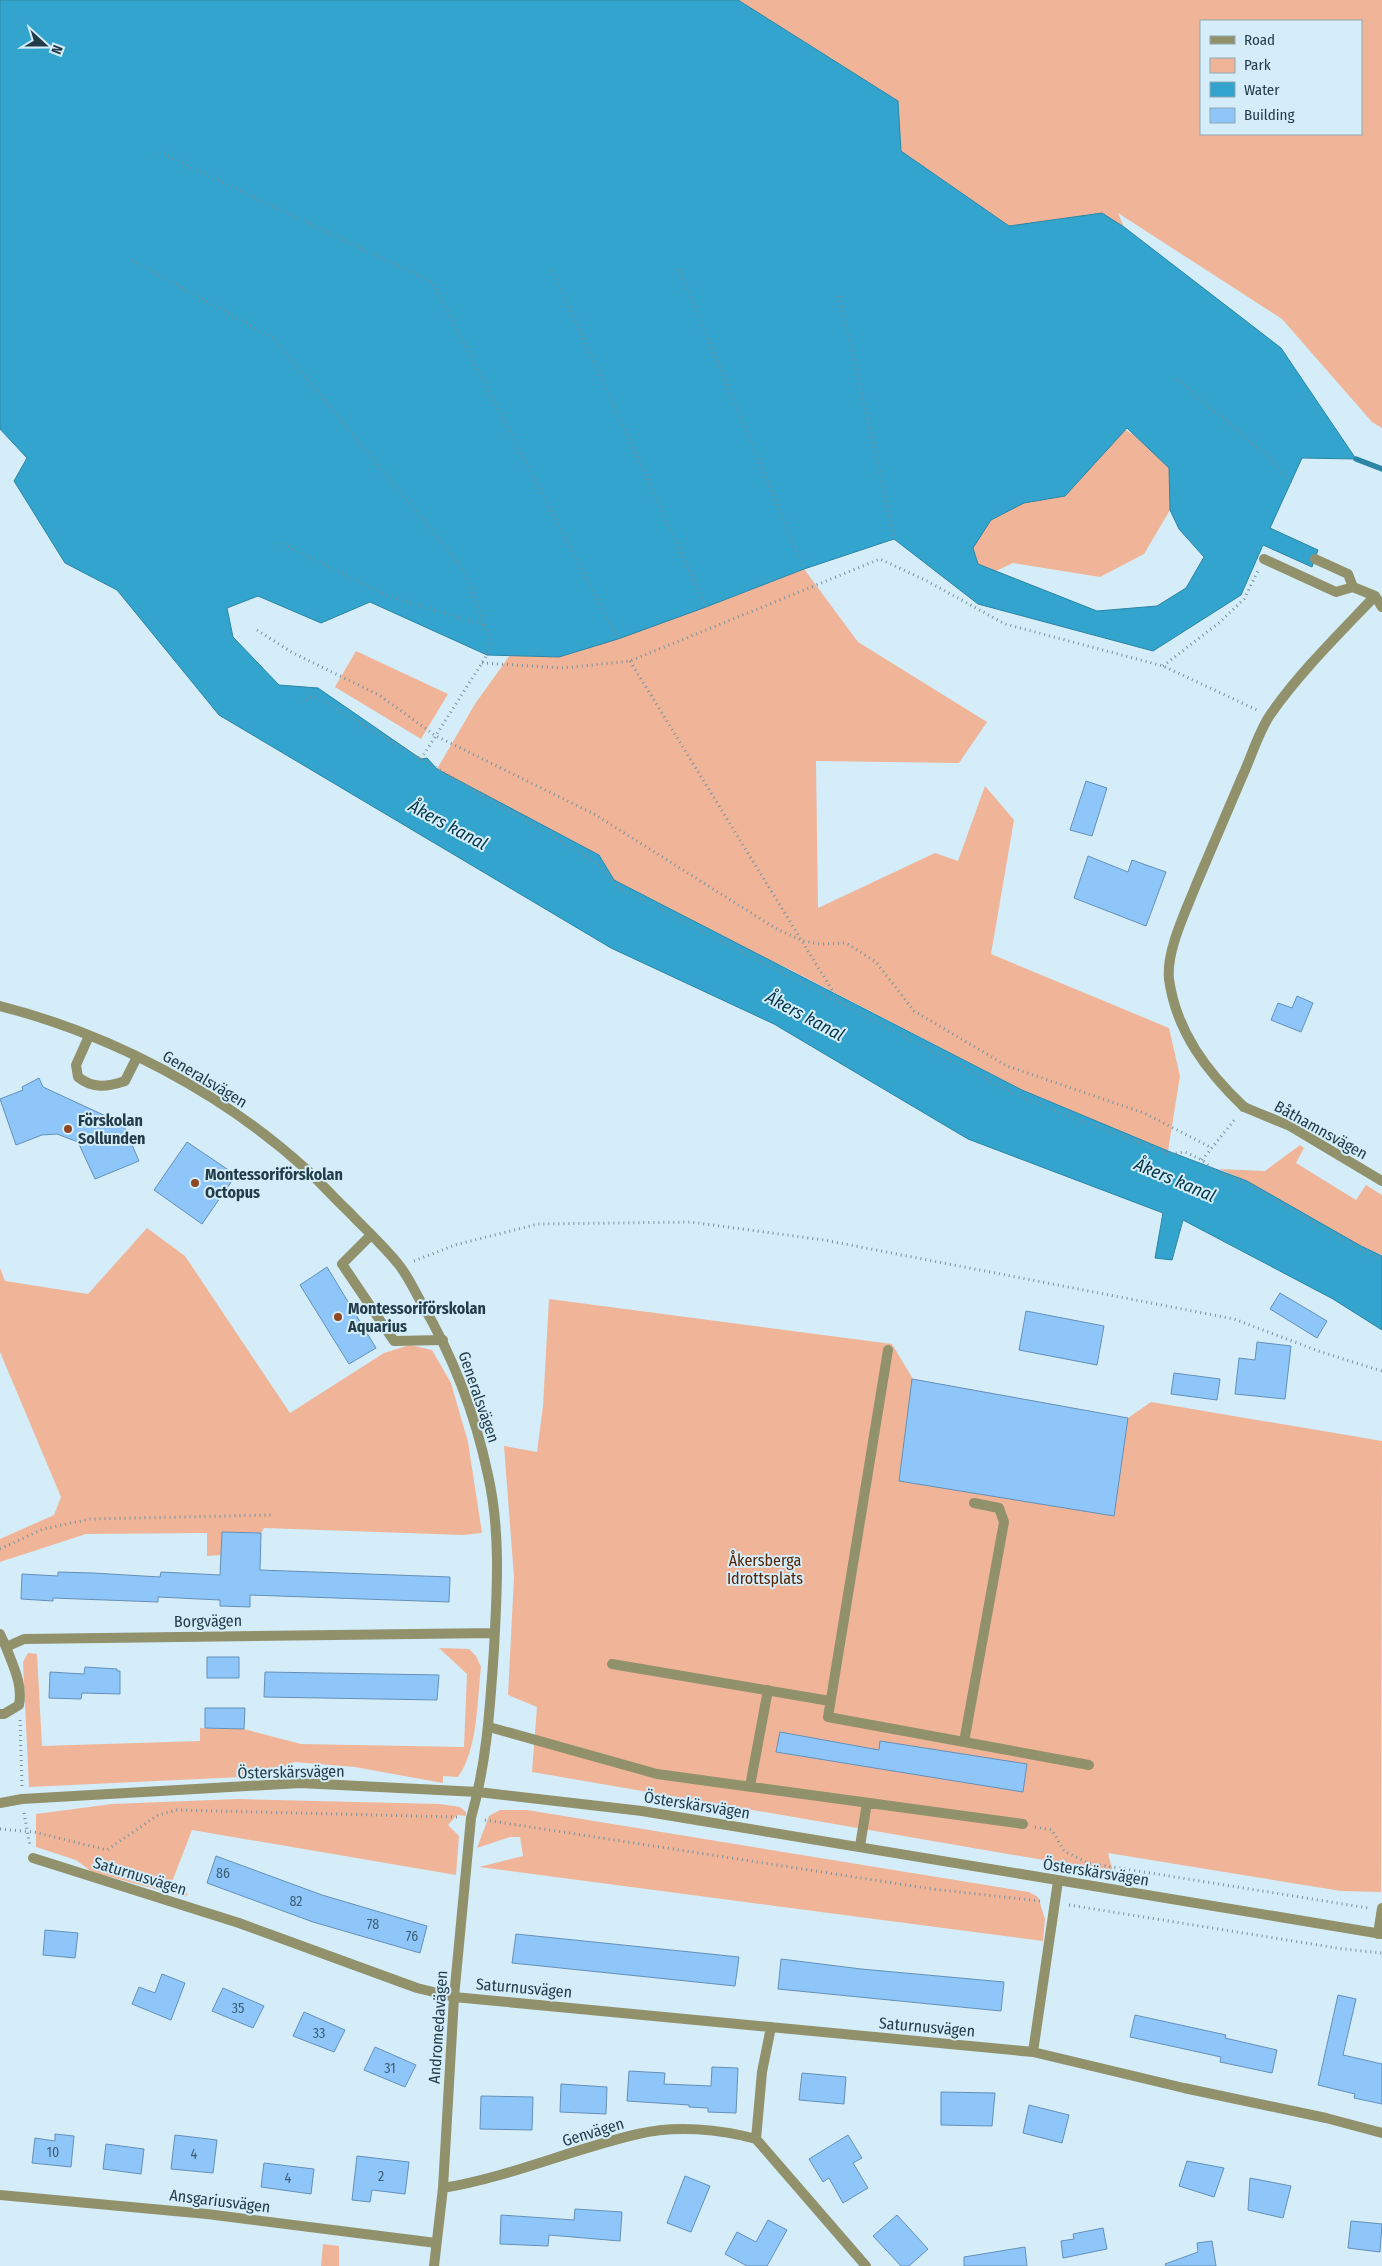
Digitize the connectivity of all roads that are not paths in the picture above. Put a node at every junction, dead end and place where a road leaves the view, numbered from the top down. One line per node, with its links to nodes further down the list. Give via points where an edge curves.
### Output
1 (1264, 559): 3 (street, via 1336,592)
2 (1315, 559): 3 (street, via 1348,574)
3 (1352, 587): 4 (street)
4 (1375, 596): 5 (street); 9 (street, Båthamnsvägen, via 1324,649 1269,716 1181,923 1169,977 1175,1008 1194,1049 1244,1107 1290,1126)
5 (1382, 607)
6 (0, 1006): 7 (street, Generalsvägen)
7 (89, 1036): 8 (street, Generalsvägen); 8 (street, via 76,1065 78,1077 85,1082 107,1087 125,1081)
8 (137, 1057): 10 (street, Generalsvägen, via 206,1095 256,1128 307,1170)
9 (1382, 1181)
10 (371, 1235): 11 (street, Generalsvägen, via 400,1267); 11 (street, via 342,1264 394,1341)
11 (442, 1340): 14 (street, Generalsvägen, via 476,1424 489,1477 496,1545)
12 (888, 1350): 19 (street)
13 (974, 1504): 22 (street, via 999,1508 1004,1522)
14 (494, 1633): 16 (street, Borgvägen, via 24,1639); 21 (street, Generalsvägen)
15 (0, 1634): 16 (street)
16 (6, 1647): 20 (street, via 21,1694 15,1709)
17 (612, 1664): 18 (street)
18 (768, 1690): 19 (street); 24 (street)
19 (830, 1701): 22 (street, via 828,1716)
20 (0, 1714)
21 (489, 1728): 24 (street, via 657,1774); 25 (street, Generalsvägen)
22 (964, 1742): 23 (street)
23 (1089, 1765)
24 (750, 1786): 27 (street)
25 (478, 1792): 26 (street, Österskärsvägen, via 300,1783); 29 (street, Österskärsvägen, via 642,1811); 34 (street, Andromedavägen, via 471,1818)
26 (0, 1803)
27 (867, 1803): 28 (street); 29 (street)
28 (1022, 1824)
29 (860, 1846): 31 (street, Österskärsvägen)
30 (33, 1858): 34 (street, Saturnusvägen, via 239,1923 417,1988)
31 (1058, 1881): 33 (street, Österskärsvägen); 36 (street)
32 (1382, 1909): 33 (street)
33 (1380, 1934)
34 (454, 1997): 35 (street, Saturnusvägen); 39 (street, Andromedavägen)
35 (771, 2027): 36 (street, Saturnusvägen); 38 (street, via 762,2072)
36 (1033, 2052): 37 (street, Saturnusvägen)
37 (1382, 2133)
38 (756, 2138): 39 (street, Genvägen, via 684,2129 639,2133 479,2182); 43 (street)
39 (443, 2188): 41 (street, Andromedavägen)
40 (0, 2195): 41 (street, Ansgariusvägen, via 207,2214)
41 (436, 2243): 42 (street, Andromedavägen)
42 (434, 2266)
43 (866, 2266)

